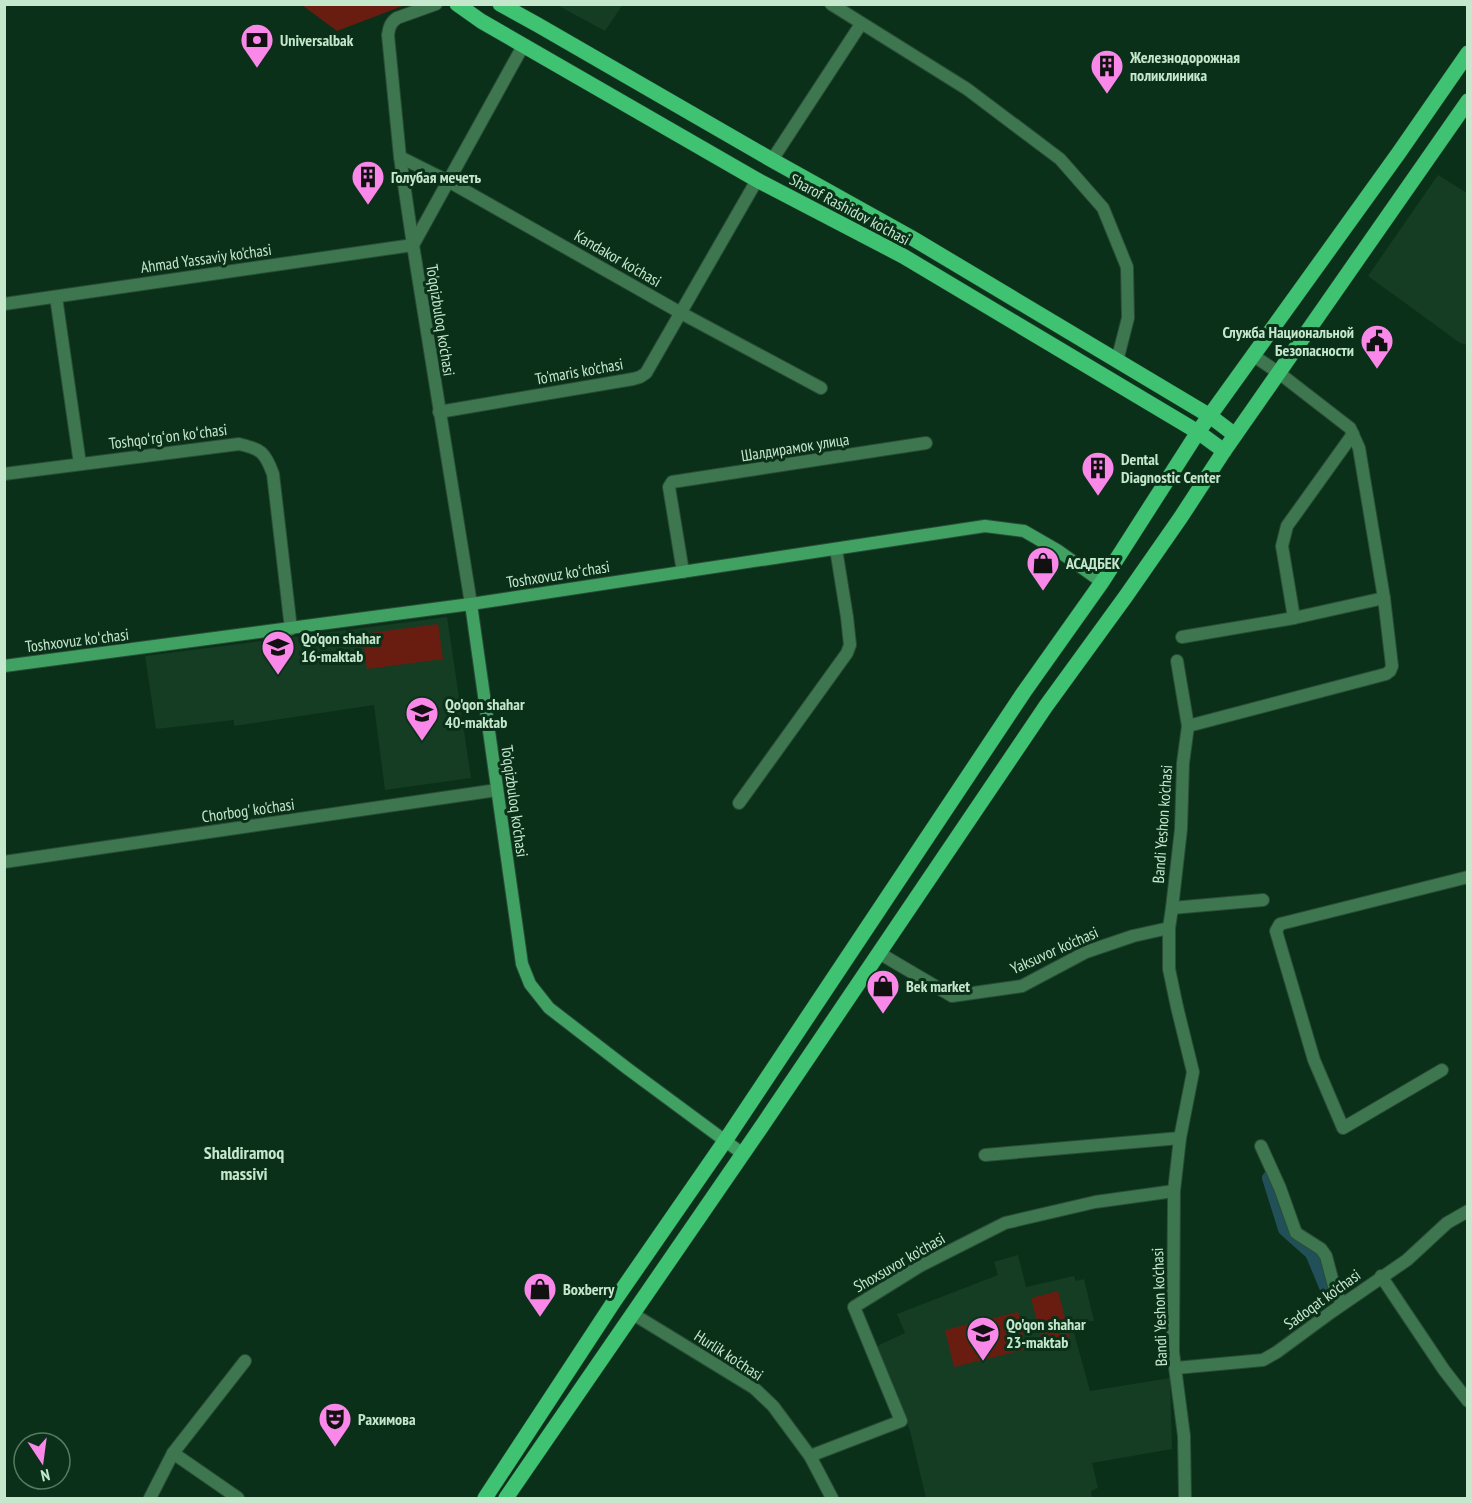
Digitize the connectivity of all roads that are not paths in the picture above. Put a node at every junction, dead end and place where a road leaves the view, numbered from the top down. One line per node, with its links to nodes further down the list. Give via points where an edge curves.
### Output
1 (436, 4): 11 (street, To'qqizbuloq ko'chasi, via 397,18 389,28)
2 (456, 4): 6 (main road, Sharof Rashidov ko'chasi)
3 (500, 4): 8 (main road, Sharof Rashidov ko'chasi)
4 (831, 4): 5 (street)
5 (861, 24): 12 (street); 20 (street, via 967,89 1060,159 1103,208 1127,267 1128,318)
6 (523, 46): 10 (main road, Sharof Rashidov ko'chasi); 14 (street, To'qqizbuloq ko'chasi)
7 (1467, 53): 19 (main road)
8 (670, 101): 10 (main road); 12 (main road, Sharof Rashidov ko'chasi)
9 (1467, 101): 21 (main road)
10 (657, 123): 13 (main road, Sharof Rashidov ko'chasi)
11 (400, 158): 14 (street, Kandakor ko'chasi); 15 (street, To'qqizbuloq ko'chasi)
12 (772, 160): 20 (main road, Sharof Rashidov ko'chasi, via 912,238)
13 (757, 180): 18 (street, To'maris ko'chasi); 25 (main road, Sharof Rashidov ko'chasi, via 903,256)
14 (448, 181): 15 (street, To'qqizbuloq ko'chasi); 18 (street, Kandakor ko'chasi)
15 (413, 245): 16 (street, Ahmad Yassaviy ko'chasi); 23 (street, To'qqizbuloq ko'chasi)
16 (56, 297): 17 (street, Ahmad Yassaviy ko'chasi); 30 (street)
17 (4, 304)
18 (681, 313): 22 (street, Kandakor ko'chasi); 23 (street, To'maris ko'chasi, via 640,377)
19 (1254, 356): 21 (street); 24 (main road)
20 (1117, 361): 24 (main road, Sharof Rashidov ko'chasi)
21 (1279, 373): 26 (street); 27 (main road)
22 (821, 388)
23 (439, 412): 36 (street, To'qqizbuloq ko'chasi)
24 (1210, 416): 25 (main road); 27 (main road, Sharof Rashidov ko'chasi)
25 (1198, 432): 29 (main road, Sharof Rashidov ko'chasi); 34 (main road)
26 (1353, 434): 35 (street, via 1359,448); 37 (street, via 1287,526 1282,546)
27 (1235, 435): 29 (main road)
28 (926, 443): 33 (street, Шалдирамок улица, via 672,482 669,487)
29 (1224, 451): 50 (main road)
30 (80, 464): 31 (street, Toshqoʻrgʻon koʻchasi); 38 (street, Toshqoʻrgʻon koʻchasi, via 239,444 255,448 267,459 273,474)
31 (4, 474)
32 (836, 549): 33 (street, Toshxovuz koʻchasi); 34 (street, Toshxovuz koʻchasi, via 985,526 1024,531); 44 (street, via 848,626 847,653)
33 (683, 572): 36 (street, Toshxovuz koʻchasi)
34 (1102, 582): 53 (main road, via 1017,701)
35 (1384, 598): 37 (street); 42 (street, via 1392,666 1386,674)
36 (471, 604): 38 (street, Toshxovuz koʻchasi); 43 (street, To'qqizbuloq ko'chasi)
37 (1294, 618): 39 (street)
38 (291, 629): 41 (street, Toshxovuz koʻchasi)
39 (1182, 637)
40 (1177, 661): 42 (street, Bandi Yeshon ko'chasi)
41 (4, 666)
42 (1188, 726): 48 (street, Bandi Yeshon ko'chasi)
43 (497, 790): 45 (street, Chorbog' ko'chasi); 53 (street, To'qqizbuloq ko'chasi, via 522,964 530,984 549,1008)
44 (739, 803)
45 (4, 862)
46 (1467, 877): 51 (street, via 1280,924 1276,932 1314,1060 1343,1128)
47 (1263, 900): 48 (street)
48 (1172, 908): 49 (street, Bandi Yeshon ko'chasi)
49 (1168, 928): 50 (street, Yaksuvor ko'chasi, via 1086,952 1022,986 952,996); 52 (street, Bandi Yeshon ko'chasi, via 1169,969 1193,1072)
50 (879, 953): 55 (main road)
51 (1442, 1070)
52 (1179, 1138): 56 (street); 57 (street, Bandi Yeshon ko'chasi)
53 (725, 1141): 55 (street, To'qqizbuloq ko'chasi); 69 (main road)
54 (1262, 1146): 60 (street, via 1296,1233 1326,1256)
55 (742, 1154): 61 (main road)
56 (985, 1155)
57 (1174, 1191): 63 (street, Bandi Yeshon ko'chasi); 66 (street, Shoxsuvor ko'chasi, via 1095,1202 1005,1223 920,1266 854,1307 901,1421)
58 (1467, 1211): 59 (street, Sadoqat ko'chasi)
59 (1382, 1276): 60 (street, Sadoqat ko'chasi); 64 (street)
60 (1342, 1304): 63 (street, Sadoqat ko'chasi, via 1263,1360)
61 (633, 1314): 66 (street, Hurlik ko'chasi, via 754,1388 773,1406); 70 (main road)
62 (245, 1361): 65 (street)
63 (1176, 1368): 72 (street, Bandi Yeshon ko'chasi, via 1184,1436)
64 (1467, 1401)
65 (173, 1453): 67 (street); 68 (street)
66 (810, 1456): 71 (street, Hurlik ko'chasi)
67 (150, 1498)
68 (238, 1498)
69 (485, 1498)
70 (506, 1498)
71 (832, 1498)
72 (1185, 1498)

